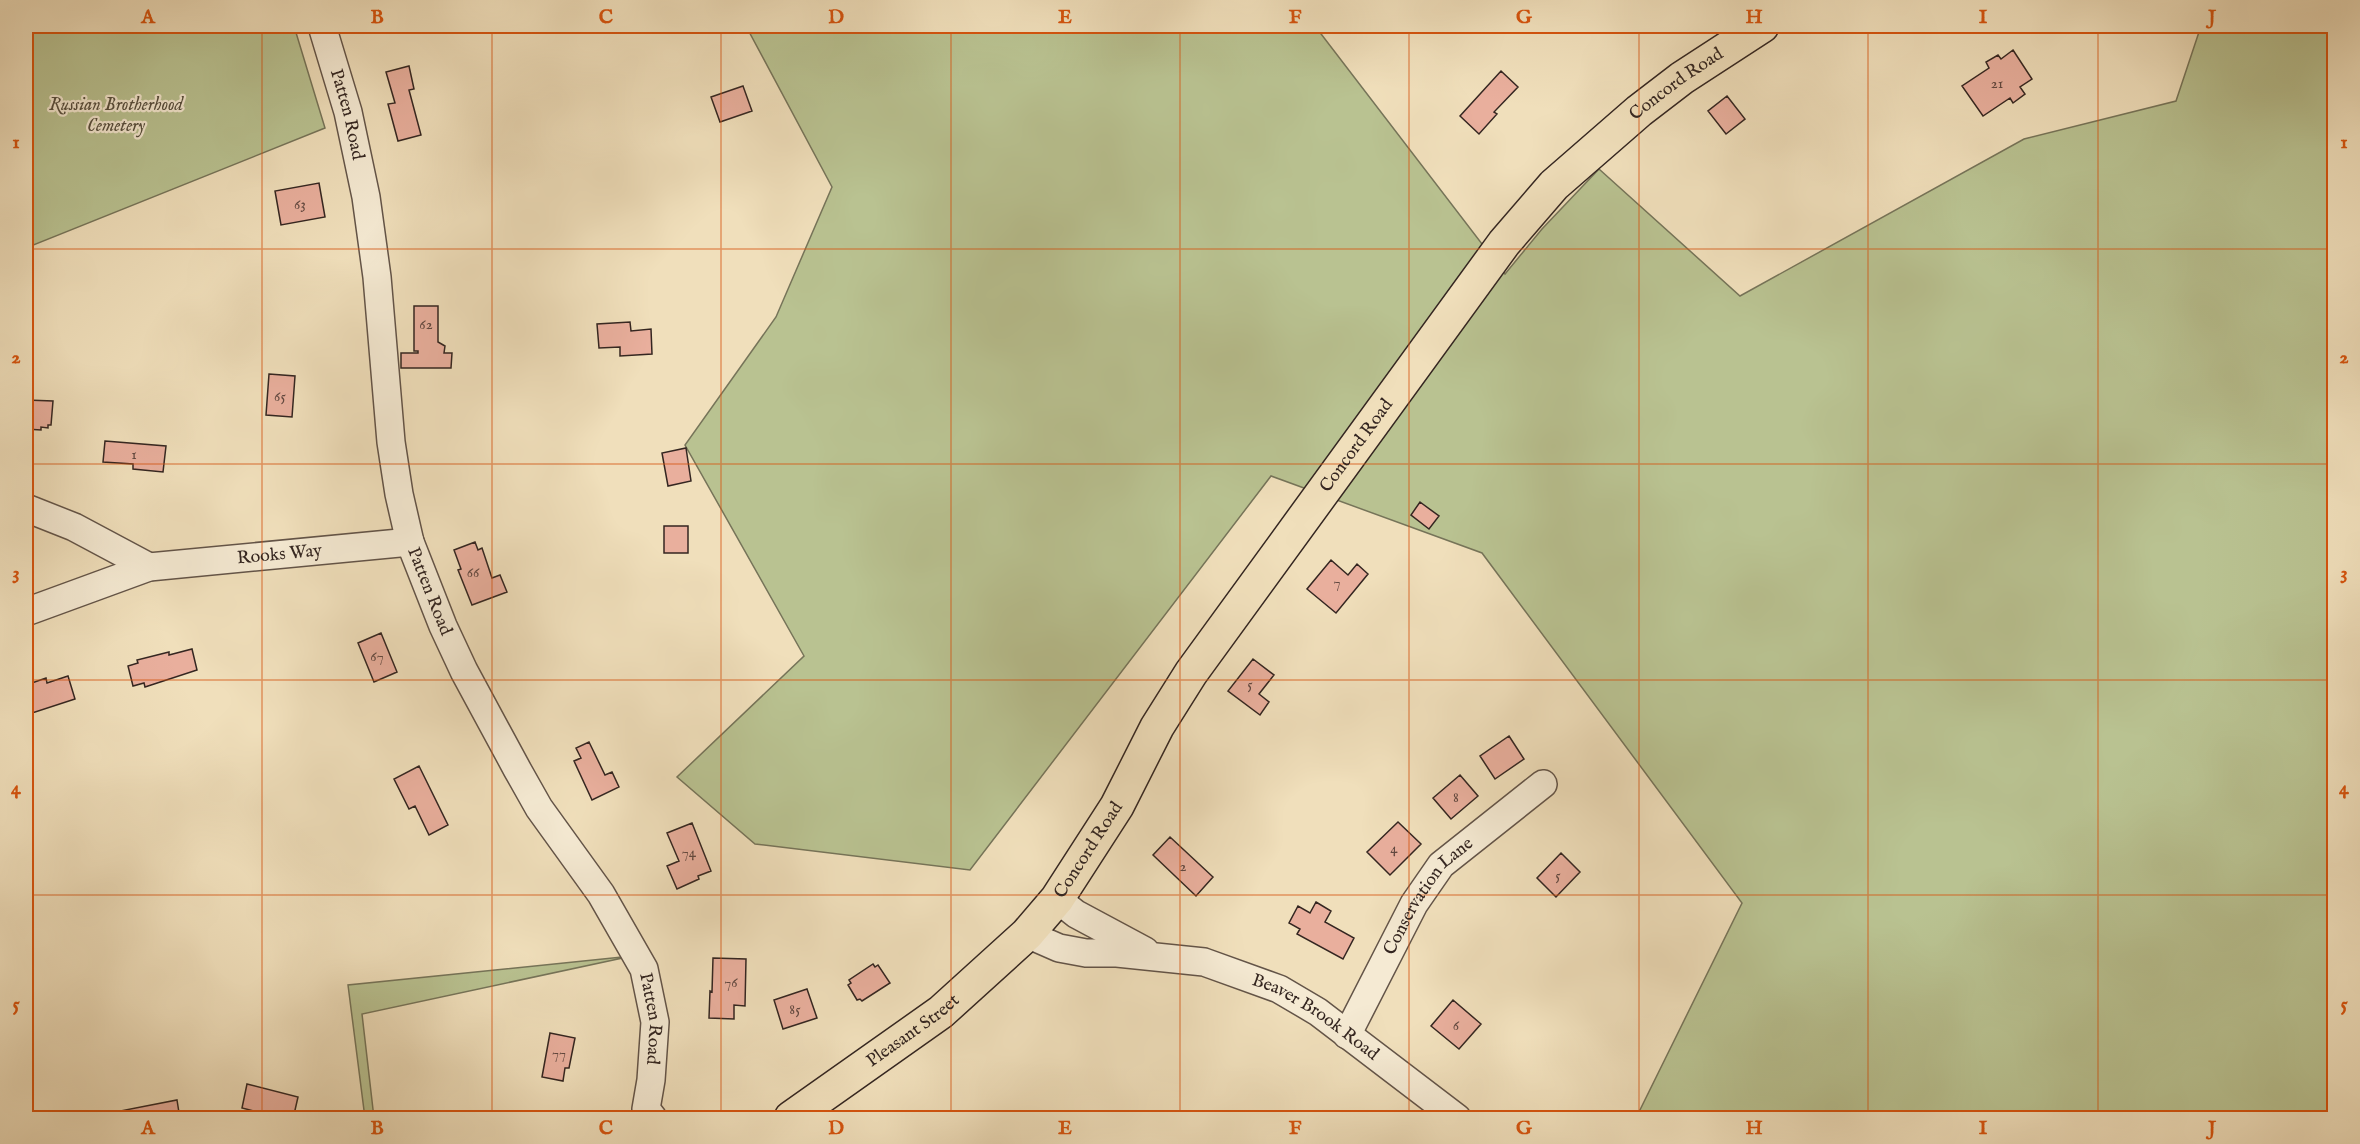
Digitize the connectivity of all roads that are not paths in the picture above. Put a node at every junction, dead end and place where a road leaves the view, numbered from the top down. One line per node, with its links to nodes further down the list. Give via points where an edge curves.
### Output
1 (322, 26): 4 (street, Patten Road, via 348,112 366,197 391,442)
2 (1762, 26): 8 (main road, Concord Road, via 1638,111 1554,185 1504,243 1191,673 1157,727 1117,806)
3 (26, 508): 5 (street, via 74,527)
4 (410, 542): 5 (street, Rooks Way); 13 (street, Patten Road, via 464,671 517,769 539,808 601,894 644,969 655,1022)
5 (149, 567): 6 (street, Rooks Way)
6 (26, 612)
7 (1543, 784): 11 (street, Conservation Lane, via 1441,865 1414,904)
8 (1057, 899): 9 (main road, Concord Road); 10 (street, Beaver Brook Road, via 1076,914)
9 (1027, 934): 10 (street, Beaver Brook Road, via 1059,948 1086,953); 14 (main road, Pleasant Street, via 941,1012)
10 (1154, 956): 11 (street, Beaver Brook Road, via 1204,962 1279,989)
11 (1347, 1035): 12 (street, Beaver Brook Road)
12 (1445, 1114)
13 (648, 1115)
14 (790, 1119)

